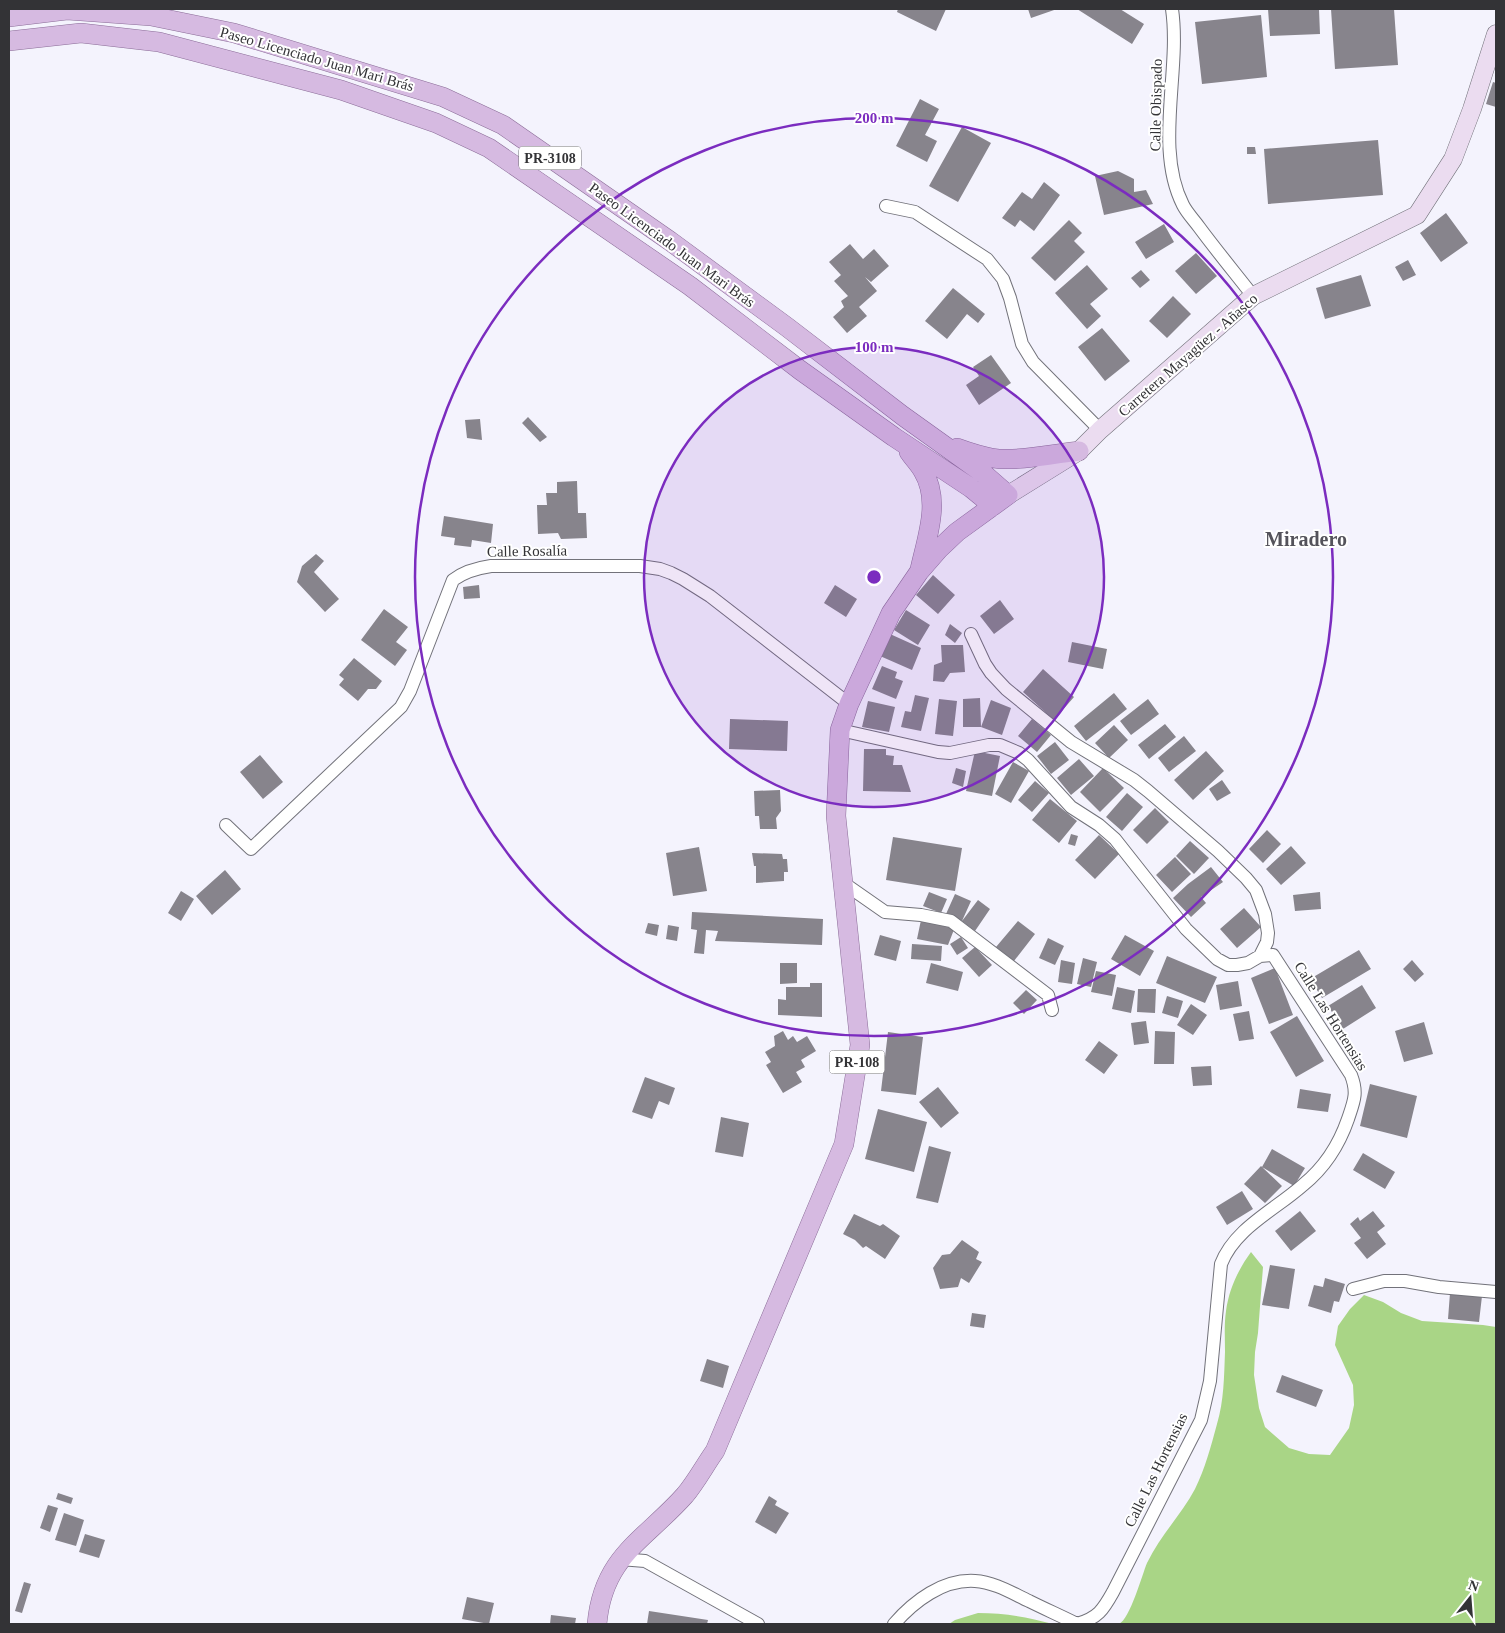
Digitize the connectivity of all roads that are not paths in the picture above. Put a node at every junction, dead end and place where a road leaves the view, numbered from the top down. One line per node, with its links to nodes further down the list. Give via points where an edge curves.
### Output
1 (1172, 9): 6 (street, Calle Obispado, via 1174,41 1169,140 1177,188 1184,206)
2 (9, 17): 8 (main road, Paseo Licenciado Juan Mari Brás / PR-3108, via 67,10 151,16 234,33 443,97 503,125 661,235)
3 (1496, 34): 6 (main road, Carretera Mayagüez - Añasco / PR-108, via 1453,159 1417,215)
4 (9, 41): 9 (main road, Paseo Licenciado Juan Mari Brás / PR-3108, via 81,33 159,42 341,90 436,123 489,148 690,286)
5 (886, 206): 7 (street, via 915,212 987,259 1003,279 1022,344 1034,362)
6 (1254, 296): 7 (main road, Carretera Mayagüez - Añasco / PR-108)
7 (1100, 430): 10 (main road, Carretera Mayagüez - Añasco / PR-108)
8 (935, 439): 10 (main road, via 994,458); 11 (main road, Paseo Licenciado Juan Mari Brás / PR-3108, via 984,474)
9 (898, 440): 11 (main road, Paseo Licenciado Juan Mari Brás / PR-3108, via 971,488); 12 (main road, via 923,471 930,488 933,509)
10 (1079, 451): 11 (main road, Carretera Mayagüez - Añasco / PR-108)
11 (1001, 500): 12 (main road, PR-108, via 957,532)
12 (919, 572): 14 (main road, PR-108, via 891,613)
13 (971, 634): 18 (street, via 985,664 1006,689 1071,742 1148,791 1246,878 1256,890 1265,914 1267,942)
14 (849, 704): 15 (main road, PR-108); 16 (street, Calle Rosalía, via 710,596 671,573 640,566 479,568 454,580 401,707 251,849)
15 (840, 730): 17 (main road, PR-108, via 836,816); 18 (street, via 938,752 950,753 989,745 1010,748 1028,760 1072,807 1115,839 1186,929 1217,959 1237,965)
16 (226, 825)
17 (842, 882): 19 (street, via 885,912 951,921 1048,995); 22 (main road, PR-108, via 860,1045 844,1144 715,1451 685,1494)
18 (1260, 956): 26 (street, Calle Las Hortensias, via 1274,956 1281,965 1350,1075 1355,1086 1355,1099 1341,1138 1330,1157 1304,1185 1238,1237 1226,1252 1221,1264 1210,1381 1201,1420 1113,1592 1102,1610 1088,1621)
19 (1052, 1010)
20 (1353, 1290): 21 (street, via 1384,1281 1405,1281)
21 (1496, 1292)
22 (620, 1558): 23 (main road, PR-108, via 603,1593); 24 (street, via 646,1561)
23 (598, 1624)
24 (758, 1624)
25 (894, 1624): 26 (street, Calle Las Hortensias, via 907,1609 940,1588 975,1581 1003,1588)
26 (1077, 1624)

